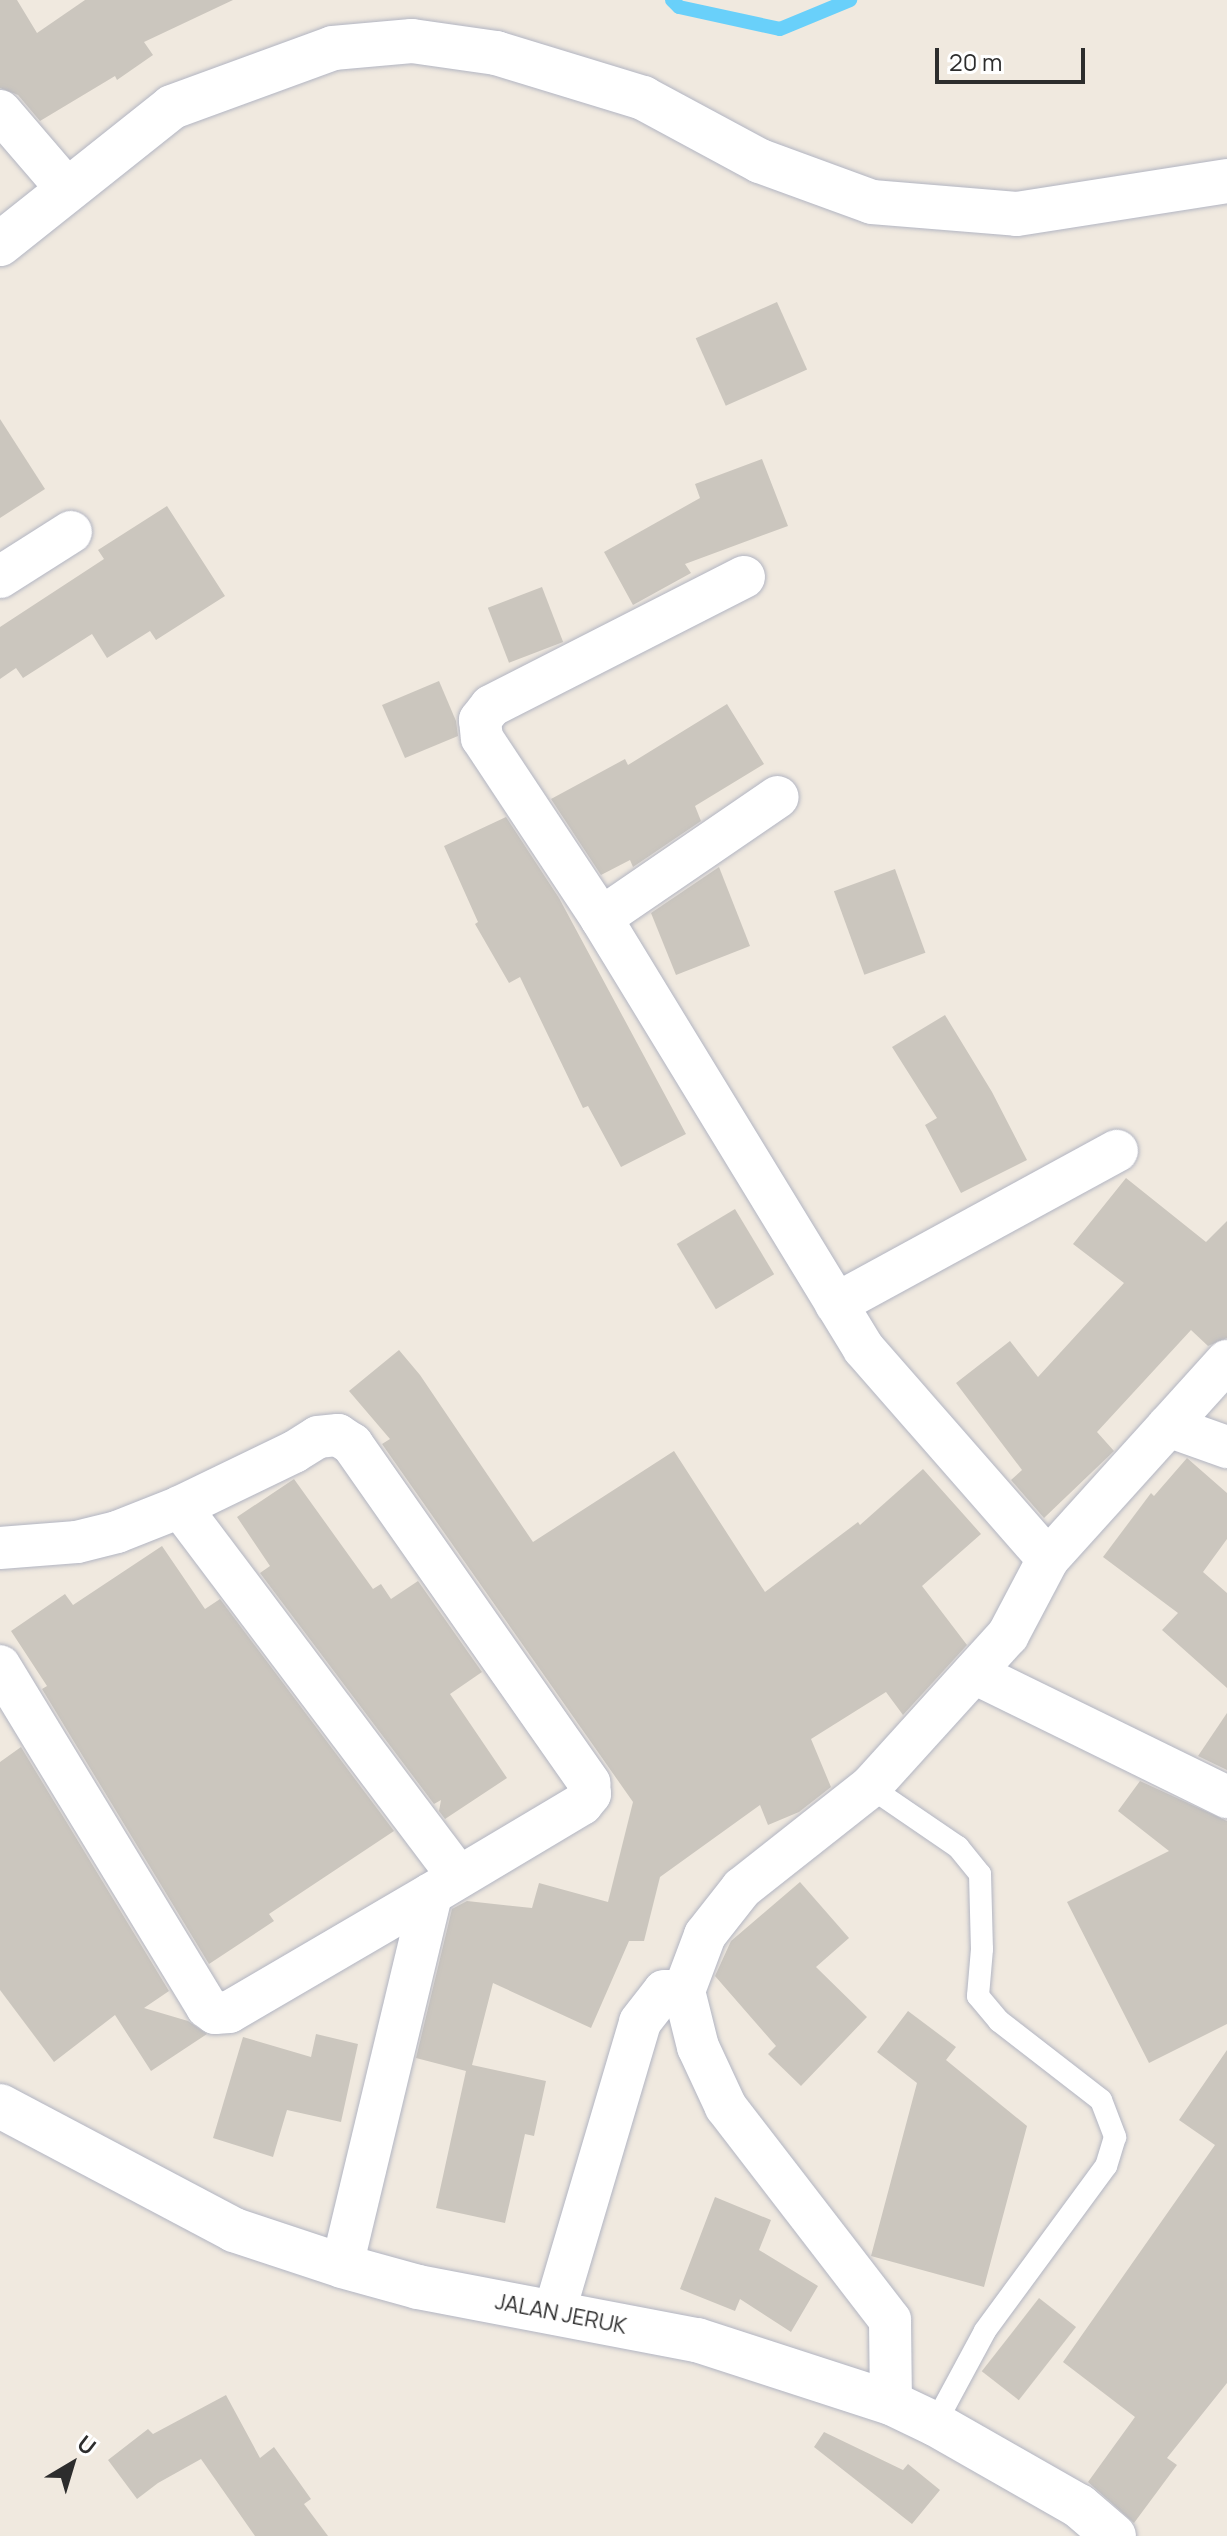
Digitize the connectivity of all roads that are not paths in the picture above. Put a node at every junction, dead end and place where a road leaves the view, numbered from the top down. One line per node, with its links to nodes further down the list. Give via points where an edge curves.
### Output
1 (0, 111): 3 (street)
2 (1227, 181): 3 (street, via 1017,214 872,202 760,161 643,98 496,53 412,41 333,48 172,107)
3 (68, 190): 4 (street)
4 (0, 244)
5 (71, 532): 6 (street)
6 (0, 577)
7 (744, 577): 9 (street, via 491,706 480,720 482,738)
8 (778, 797): 9 (street)
9 (601, 918): 11 (street)
10 (1117, 1151): 11 (street)
11 (836, 1304): 17 (street, via 864,1349)
12 (1227, 1361): 13 (street)
13 (1168, 1426): 14 (street); 17 (street)
14 (1227, 1447)
15 (180, 1507): 16 (street, via 77,1542); 22 (street); 22 (street, via 318,1437 338,1435 352,1444 589,1783 590,1794 582,1804)
16 (0, 1548)
17 (1048, 1559): 19 (street, via 1008,1635)
18 (0, 1666): 22 (street, via 215,2013 229,2012)
19 (974, 1673): 20 (street); 21 (street)
20 (870, 1787): 23 (street, via 742,1888 705,1935); 28 (lane, via 958,1847 980,1874 978,1996 999,2021 1101,2100 1115,2137 1106,2166 985,2331)
21 (1227, 1797)
22 (444, 1885): 25 (street)
23 (684, 1991): 26 (street, via 664,1991 640,2022); 27 (street, via 698,2047 726,2107 890,2320)
24 (0, 2106): 25 (street, JALAN JERUK, via 234,2230)
25 (342, 2266): 26 (street, JALAN JERUK, via 418,2287)
26 (554, 2313): 27 (street, JALAN JERUK, via 697,2340)
27 (891, 2403): 28 (street, JALAN JERUK)
28 (935, 2424): 29 (street, JALAN JERUK, via 1079,2506)
29 (1114, 2536)

